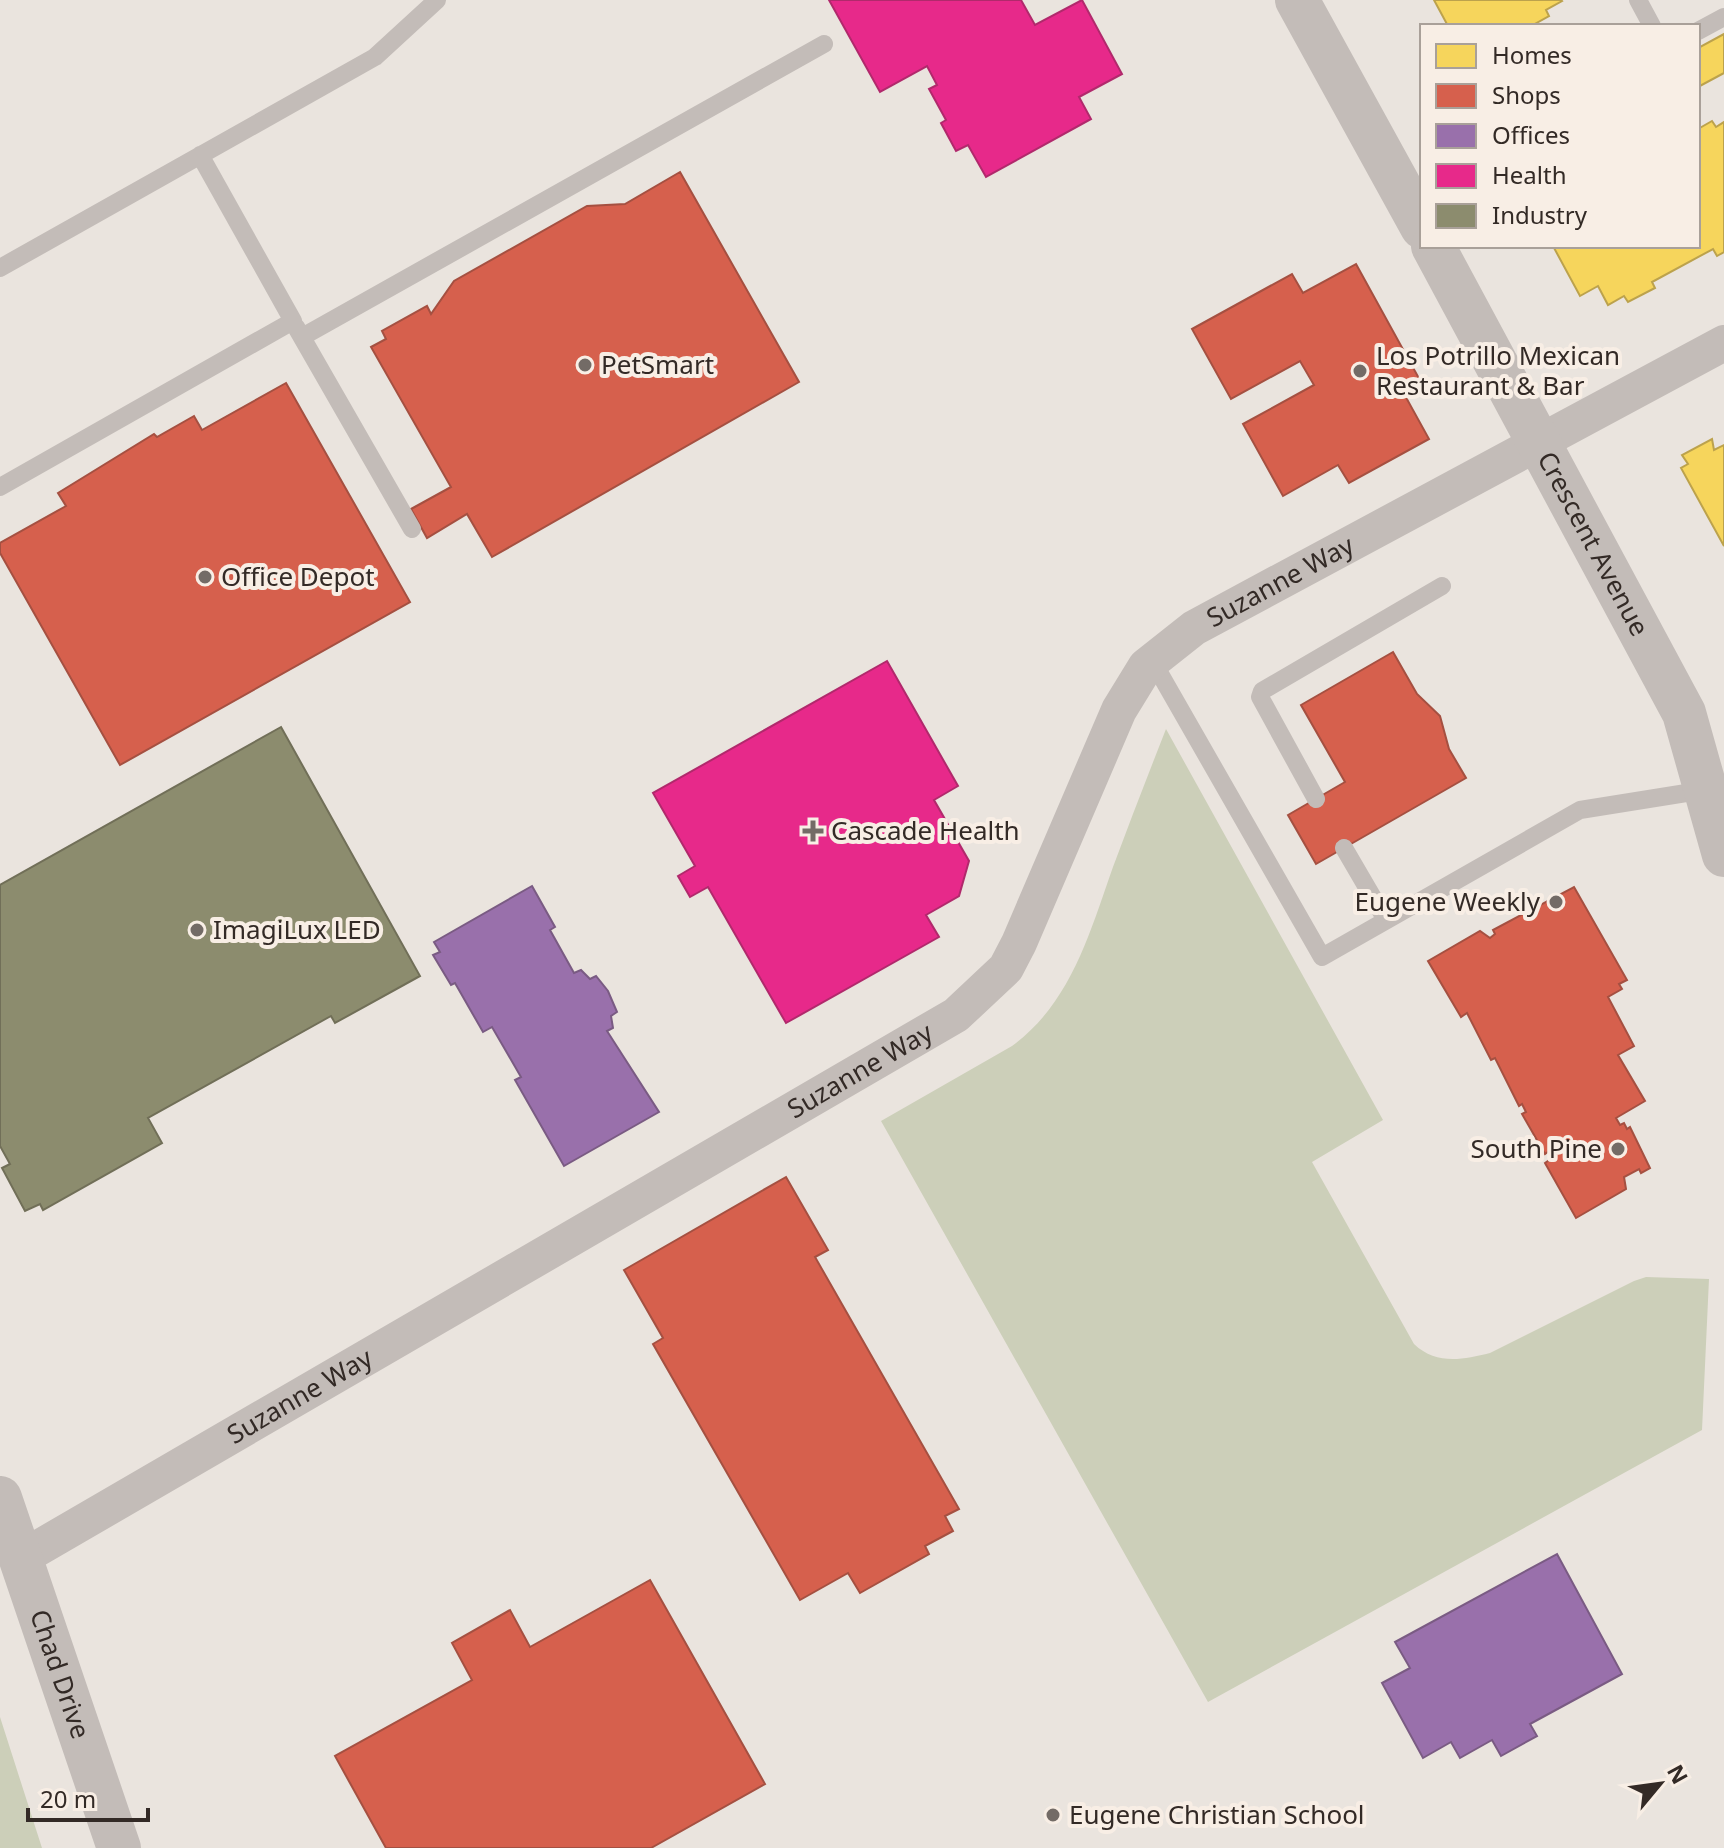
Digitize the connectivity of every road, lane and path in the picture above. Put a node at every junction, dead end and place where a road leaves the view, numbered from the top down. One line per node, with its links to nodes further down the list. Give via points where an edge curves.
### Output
1 (1297, 0): 9 (street)
2 (1638, 0): 5 (lane)
3 (431, 2): 8 (lane, via 375,57)
4 (1724, 17): 6 (lane)
5 (1651, 24)
6 (1700, 30)
7 (824, 44): 12 (lane)
8 (200, 155): 11 (lane); 12 (lane)
9 (1420, 223)
10 (1434, 248): 14 (street, Crescent Avenue)
11 (0, 268)
12 (298, 329): 15 (lane); 16 (lane)
13 (1724, 343): 14 (street, Suzanne Way)
14 (1541, 442): 18 (street, Suzanne Way, via 1194,628); 19 (street, Crescent Avenue, via 1684,713)
15 (0, 487)
16 (412, 529)
17 (1442, 586): 20 (lane, via 1262,691 1267,713)
18 (1152, 660): 23 (lane, via 1322,957); 25 (street, Suzanne Way, via 1119,710 1006,968 956,1015)
19 (1706, 790): 22 (street, Crescent Avenue); 23 (lane, via 1580,810)
20 (1316, 799)
21 (1344, 848): 23 (lane)
22 (1724, 855)
23 (1386, 920)
24 (0, 1498): 25 (street, Chad Drive)
25 (23, 1557): 26 (street, Chad Drive)
26 (119, 1848)

